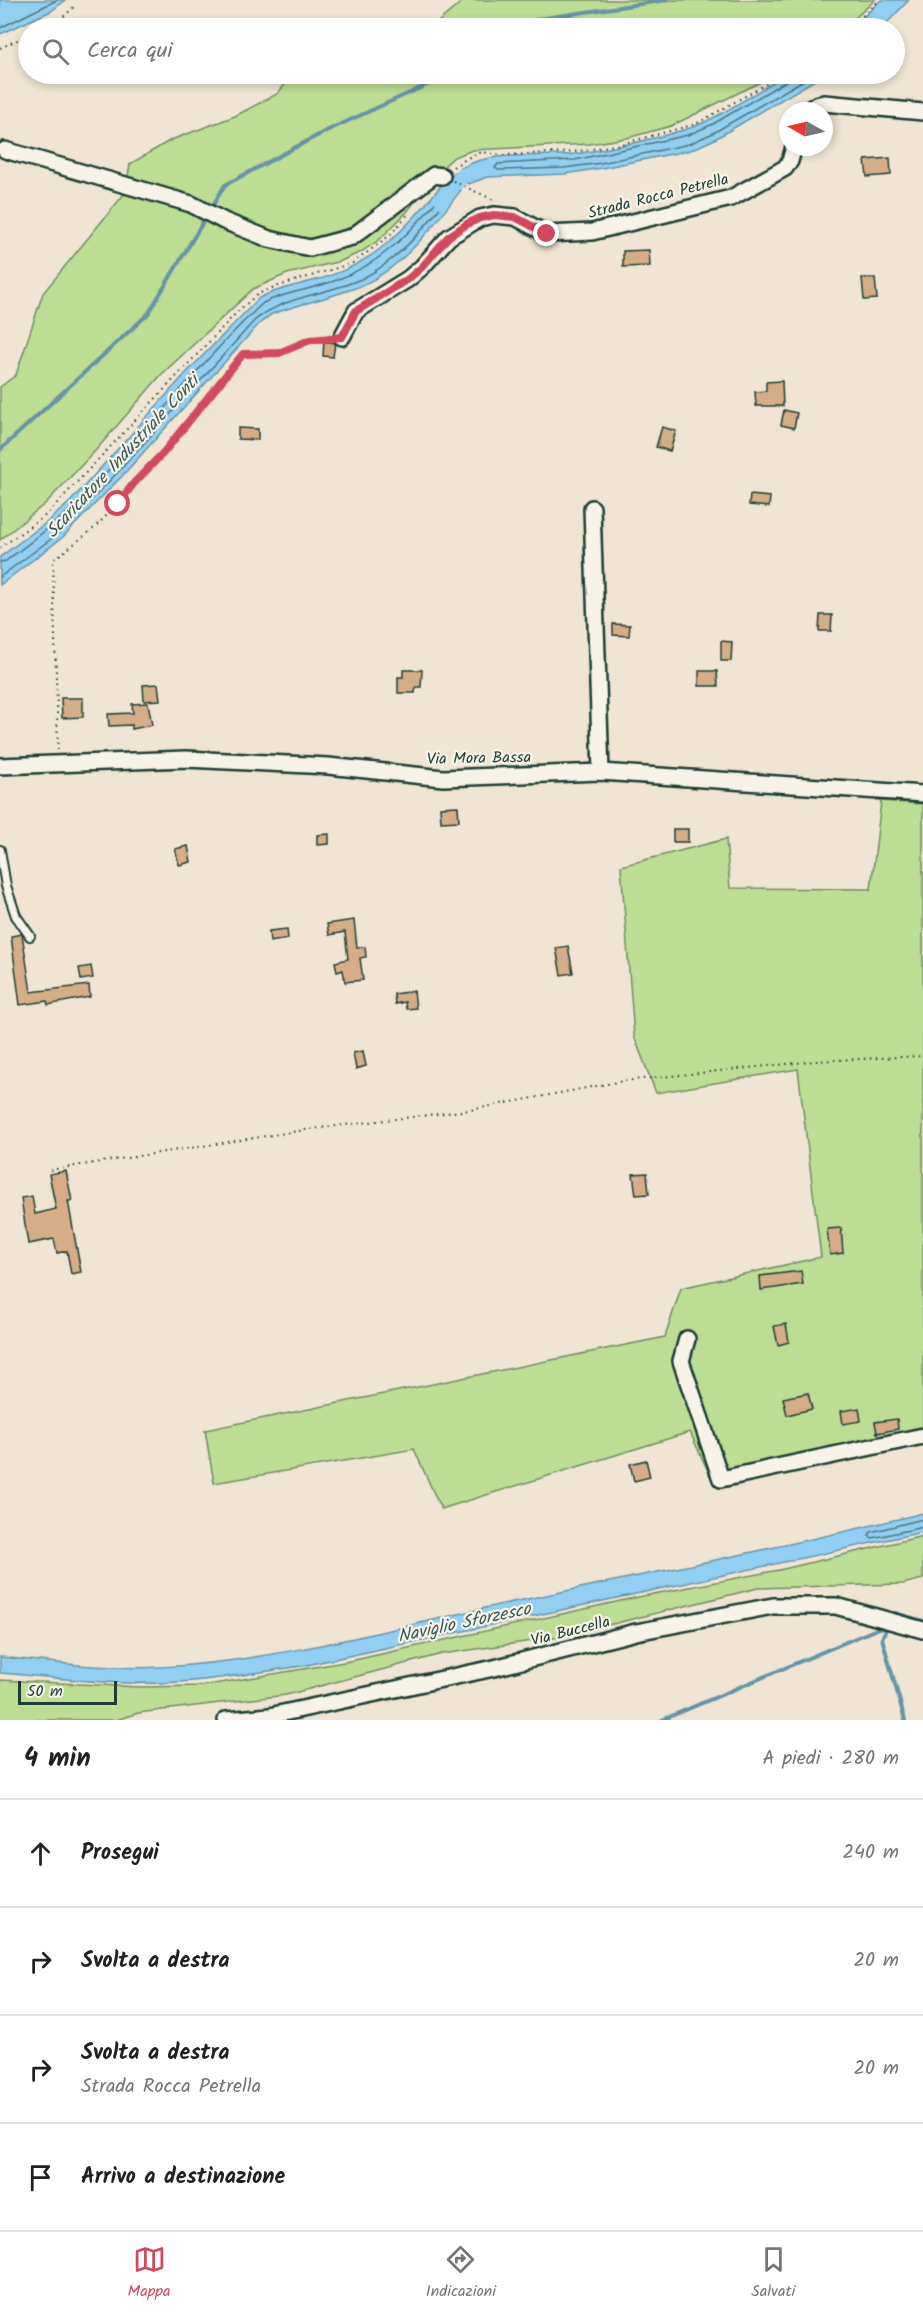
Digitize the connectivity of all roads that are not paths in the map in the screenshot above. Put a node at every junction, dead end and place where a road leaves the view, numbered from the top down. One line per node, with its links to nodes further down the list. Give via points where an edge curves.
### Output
1 (833, 105): 2 (street)
2 (923, 112)
3 (5, 150): 5 (street, via 191,204 269,240 310,248 352,237 434,175)
4 (791, 156): 6 (street, Strada Rocca Petrella, via 779,172 731,198 592,232 547,234 515,217 480,218 448,237 408,279 356,311)
5 (444, 177)
6 (342, 337)
7 (592, 508): 9 (street)
8 (0, 766): 9 (street, Via Mora Bassa, via 186,759 328,766 443,778)
9 (601, 772): 10 (street, Via Mora Bassa)
10 (923, 794)
11 (0, 850): 12 (lane, via 16,916)
12 (30, 936)
13 (687, 1339): 14 (street, via 681,1361 721,1479)
14 (923, 1436)
15 (923, 1630): 16 (street, Via Buccella, via 836,1606 773,1606 636,1632)
16 (269, 1718): 17 (street, Via Buccella)
17 (226, 1720)

